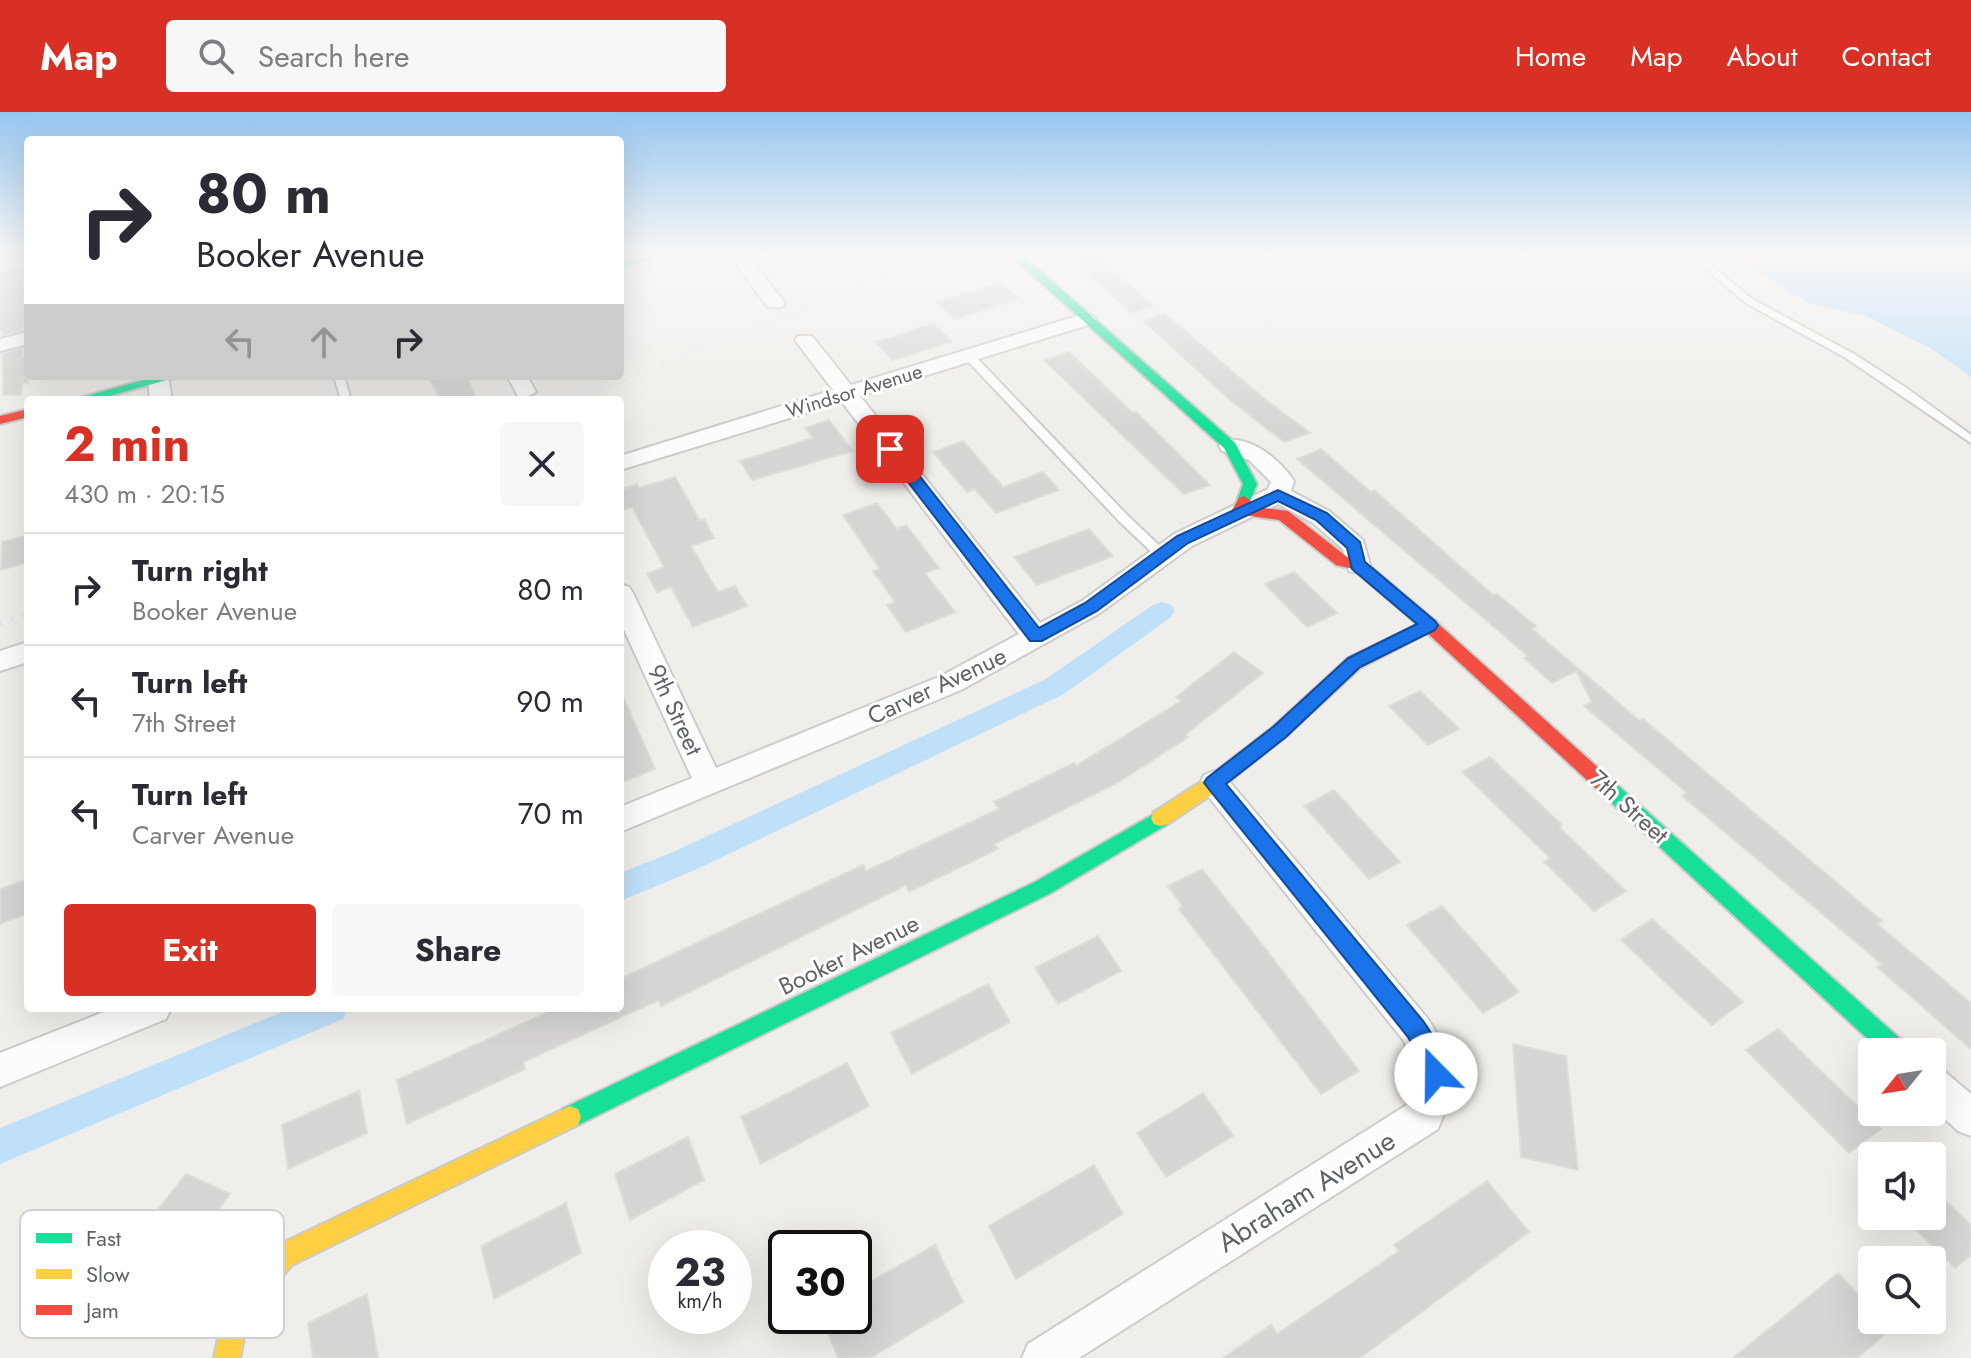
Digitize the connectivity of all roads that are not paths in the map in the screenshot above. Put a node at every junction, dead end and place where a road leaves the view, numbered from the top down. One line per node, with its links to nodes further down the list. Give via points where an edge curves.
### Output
1 (1077, 310): 3 (street)
2 (1766, 310): 13 (lane, via 1850,356)
3 (1087, 319): 7 (street, Windsor Avenue); 14 (street)
4 (24, 339): 6 (street)
5 (805, 340): 9 (street)
6 (0, 345)
7 (968, 355): 9 (street, Windsor Avenue); 18 (lane)
8 (162, 389): 10 (street)
9 (846, 393): 15 (street, Windsor Avenue); 22 (street)
10 (110, 396)
11 (24, 414): 12 (street)
12 (0, 420)
13 (1971, 440)
14 (1230, 446): 16 (street, via 1257,455 1283,481); 17 (street, via 1250,484)
15 (624, 462)
16 (1278, 494): 17 (street, Carver Avenue); 19 (street, 7th Street, via 1321,517 1354,546)
17 (1240, 510): 18 (street, Carver Avenue); 19 (street, 7th Street, via 1283,515 1342,561)
18 (1161, 554): 22 (street, Carver Avenue, via 1091,607)
19 (1358, 565): 21 (street, 7th Street)
20 (624, 602): 26 (street, 9th Street)
21 (1429, 625): 25 (street, Booker Avenue, via 1354,663); 29 (street, 7th Street)
22 (1036, 637): 26 (street, Carver Avenue, via 915,700)
23 (24, 653): 24 (street)
24 (0, 661)
25 (1214, 783): 33 (street, Booker Avenue, via 1042,888); 36 (street, Abraham Avenue, via 1416,1030 1436,1074 1434,1097 1425,1116)
26 (709, 784): 27 (street, Carver Avenue)
27 (624, 818)
28 (144, 1012): 30 (street)
29 (1883, 1038)
30 (0, 1070)
31 (1946, 1096): 32 (street)
32 (1971, 1118)
33 (284, 1256)
34 (228, 1338): 35 (street, Booker Avenue)
35 (227, 1358)
36 (1042, 1358)

